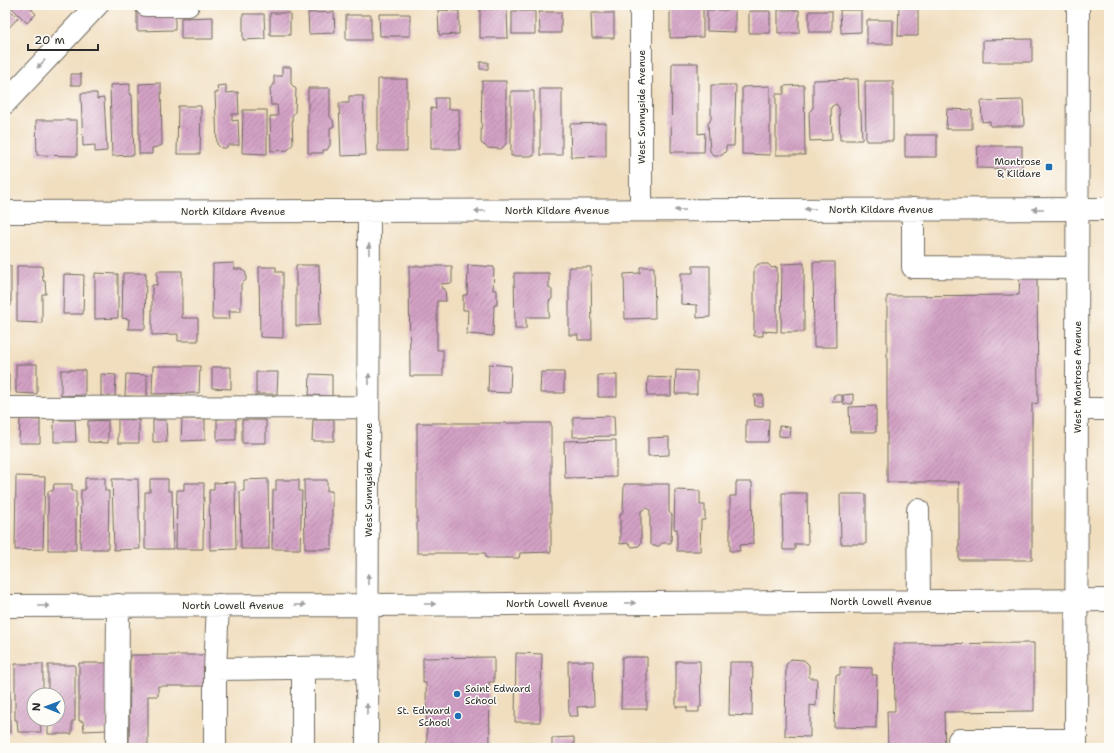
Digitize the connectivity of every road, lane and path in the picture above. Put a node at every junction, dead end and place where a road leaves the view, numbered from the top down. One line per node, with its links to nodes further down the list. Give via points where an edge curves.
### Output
1 (97, 5): 6 (street, one-way to 6)
2 (146, 5): 3 (street)
3 (188, 5)
4 (641, 5): 10 (street, West Sunnyside Avenue)
5 (1078, 5): 7 (street, West Montrose Avenue)
6 (5, 103)
7 (1077, 208): 8 (street, North Kildare Avenue); 9 (street, North Kildare Avenue, one-way to 9); 13 (street, West Montrose Avenue)
8 (1109, 208)
9 (912, 209): 10 (street, North Kildare Avenue, one-way to 10); 13 (street, via 913,267)
10 (641, 210): 11 (street, North Kildare Avenue, one-way to 11)
11 (369, 211): 12 (street, North Kildare Avenue); 14 (street, West Sunnyside Avenue, one-way to 11)
12 (5, 212)
13 (1077, 268): 16 (street, West Montrose Avenue)
14 (368, 407): 15 (street); 23 (street, West Sunnyside Avenue, one-way to 14)
15 (5, 408)
16 (1077, 409): 17 (street); 19 (street, West Montrose Avenue)
17 (1109, 409)
18 (918, 510): 21 (street)
19 (1076, 600): 20 (street, North Lowell Avenue); 21 (street, North Lowell Avenue); 30 (street, West Montrose Avenue)
20 (1109, 600)
21 (919, 601): 23 (street, North Lowell Avenue, one-way to 21)
22 (218, 605): 23 (street, North Lowell Avenue, one-way to 23); 25 (street, North Lowell Avenue); 28 (street)
23 (368, 605): 26 (street, West Sunnyside Avenue)
24 (5, 606): 25 (street, North Lowell Avenue, one-way to 25)
25 (118, 606): 31 (street)
26 (367, 667): 27 (street); 34 (street, West Sunnyside Avenue, one-way to 26)
27 (303, 668): 28 (street); 33 (street)
28 (215, 669): 32 (street)
29 (959, 740): 30 (street)
30 (1076, 744)
31 (117, 748)
32 (215, 748)
33 (302, 748)
34 (367, 748)

